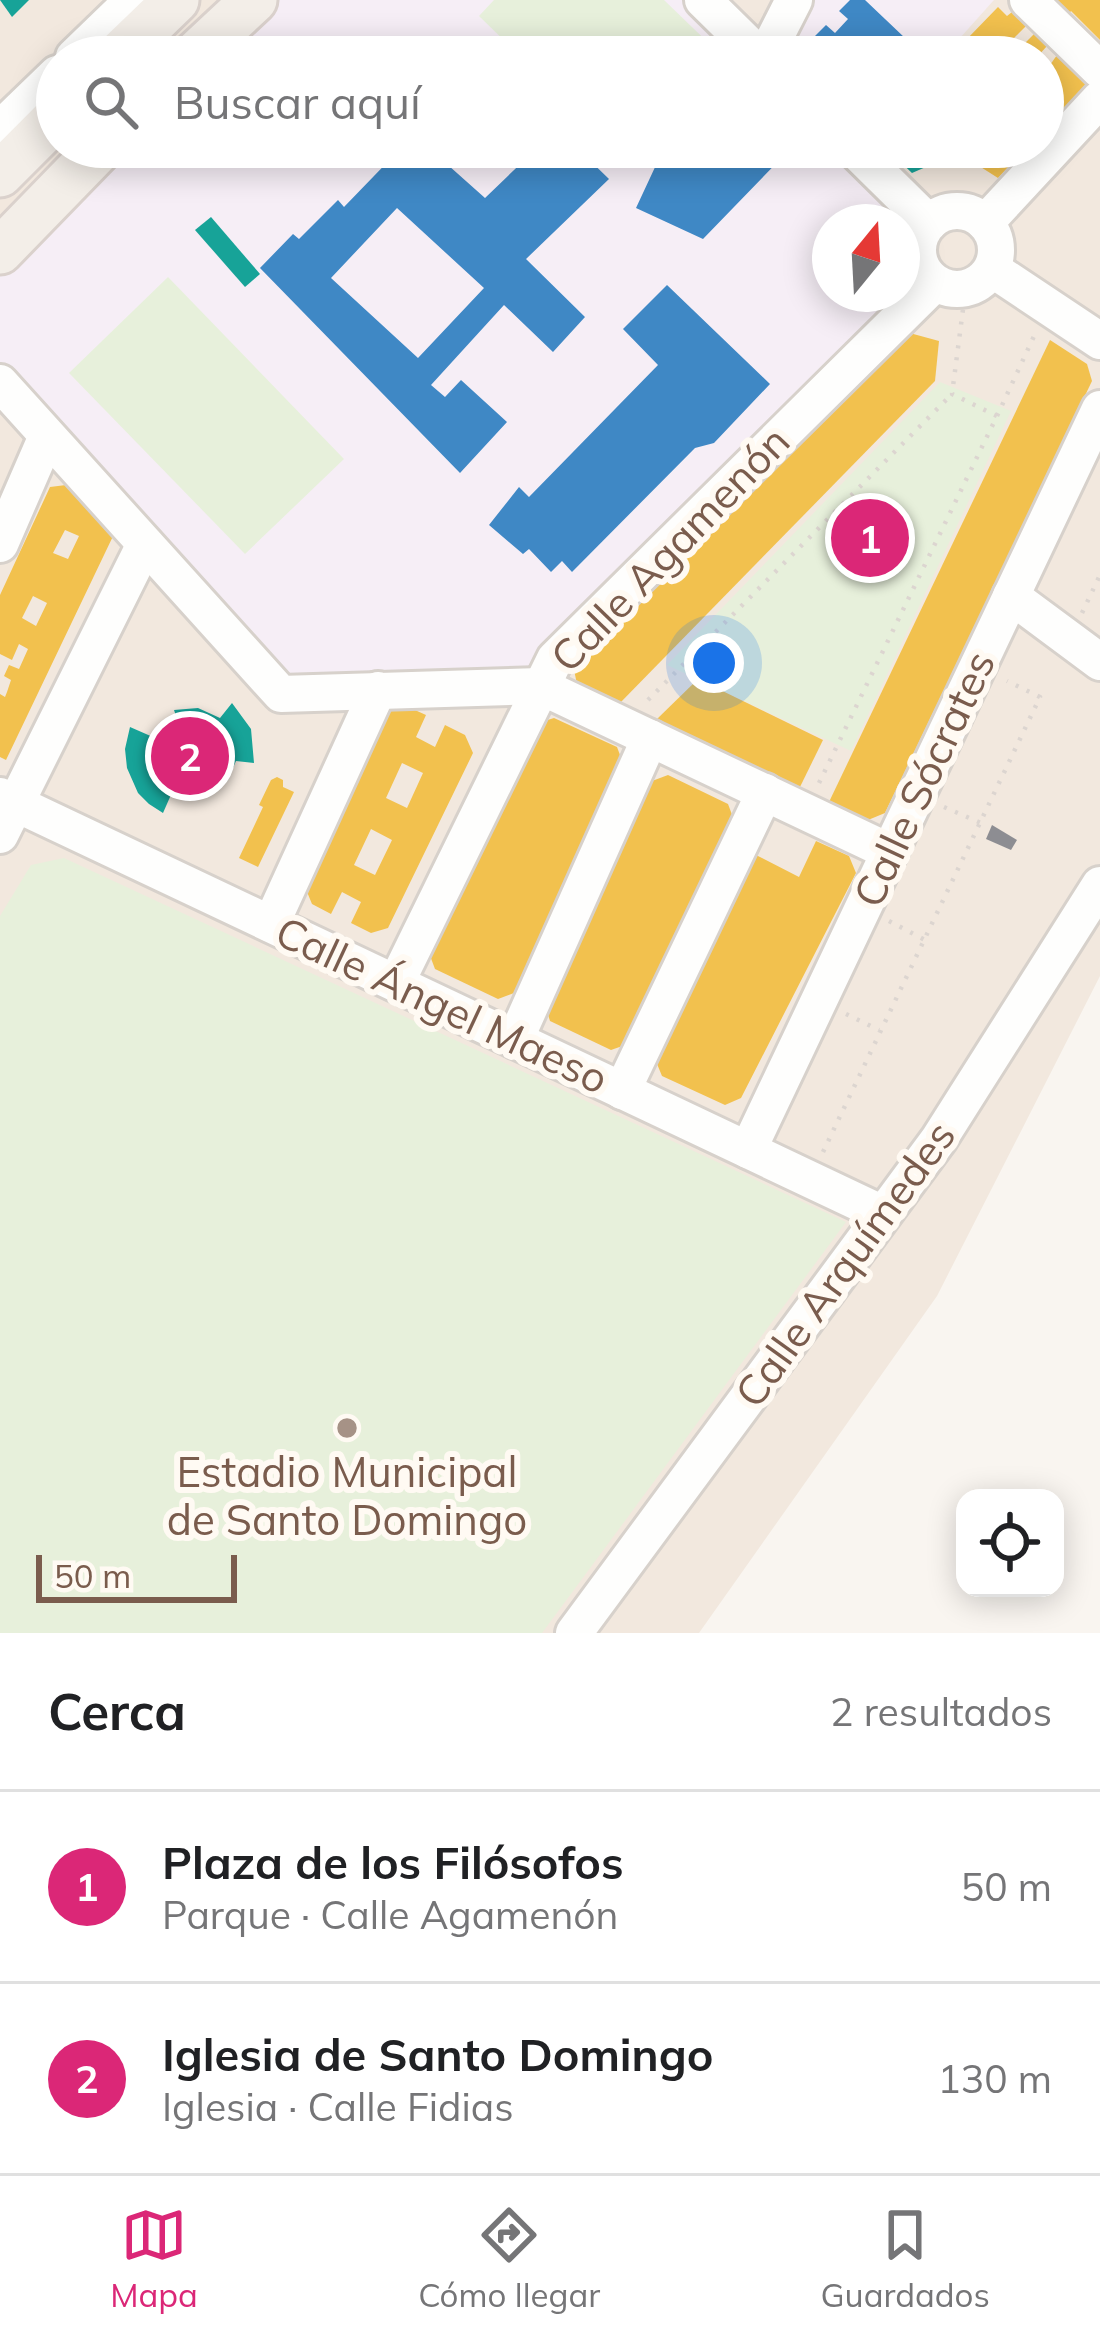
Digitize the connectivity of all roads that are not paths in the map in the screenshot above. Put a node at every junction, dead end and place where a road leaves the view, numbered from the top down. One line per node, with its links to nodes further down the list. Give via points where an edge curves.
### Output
1 (131, 0): 7 (street)
2 (176, 0): 8 (main road)
3 (254, 0): 9 (main road)
4 (703, 0): 10 (street)
5 (794, 0): 11 (street)
6 (1028, 0): 12 (street)
7 (95, 36)
8 (139, 36)
9 (215, 36)
10 (741, 36)
11 (774, 36)
12 (1100, 70)
13 (36, 94): 15 (street)
14 (1100, 100): 17 (street)
15 (0, 129)
16 (36, 138): 21 (main road)
17 (1064, 139)
18 (81, 168): 24 (main road)
19 (873, 168): 22 (street)
20 (1036, 168): 23 (street)
21 (0, 174)
22 (929, 223): 23 (street, via 963,212); 25 (street, via 918,248 925,273)
23 (985, 223): 25 (street, via 996,245)
24 (0, 251)
25 (964, 280): 26 (street, via 1048,307); 34 (street, Calle Agamenón, via 555,659)
26 (1100, 341)
27 (0, 383): 29 (street)
28 (1100, 409): 32 (street, Calle Sócrates)
29 (47, 436): 30 (street); 31 (street)
30 (0, 544)
31 (145, 544): 35 (street, via 280,694); 38 (street)
32 (1011, 596): 33 (street); 39 (street, Calle Sócrates)
33 (1100, 662)
34 (540, 686): 35 (street); 36 (street); 42 (street, Calle Agamenón)
35 (378, 690): 41 (street)
36 (636, 732): 37 (street); 43 (street)
37 (765, 793): 39 (street); 44 (street)
38 (6, 812): 41 (street, Calle Ángel Maeso)
39 (890, 851): 45 (street, Calle Sócrates)
40 (1100, 886): 46 (street, Calle Arquímedes)
41 (271, 924): 42 (street, Calle Ángel Maeso)
42 (396, 983): 43 (street, Calle Ángel Maeso)
43 (514, 1040): 44 (street, Calle Ángel Maeso)
44 (622, 1090): 45 (street, Calle Ángel Maeso)
45 (748, 1150): 46 (street, Calle Ángel Maeso)
46 (883, 1214): 47 (street, Calle Arquímedes)
47 (574, 1633)

